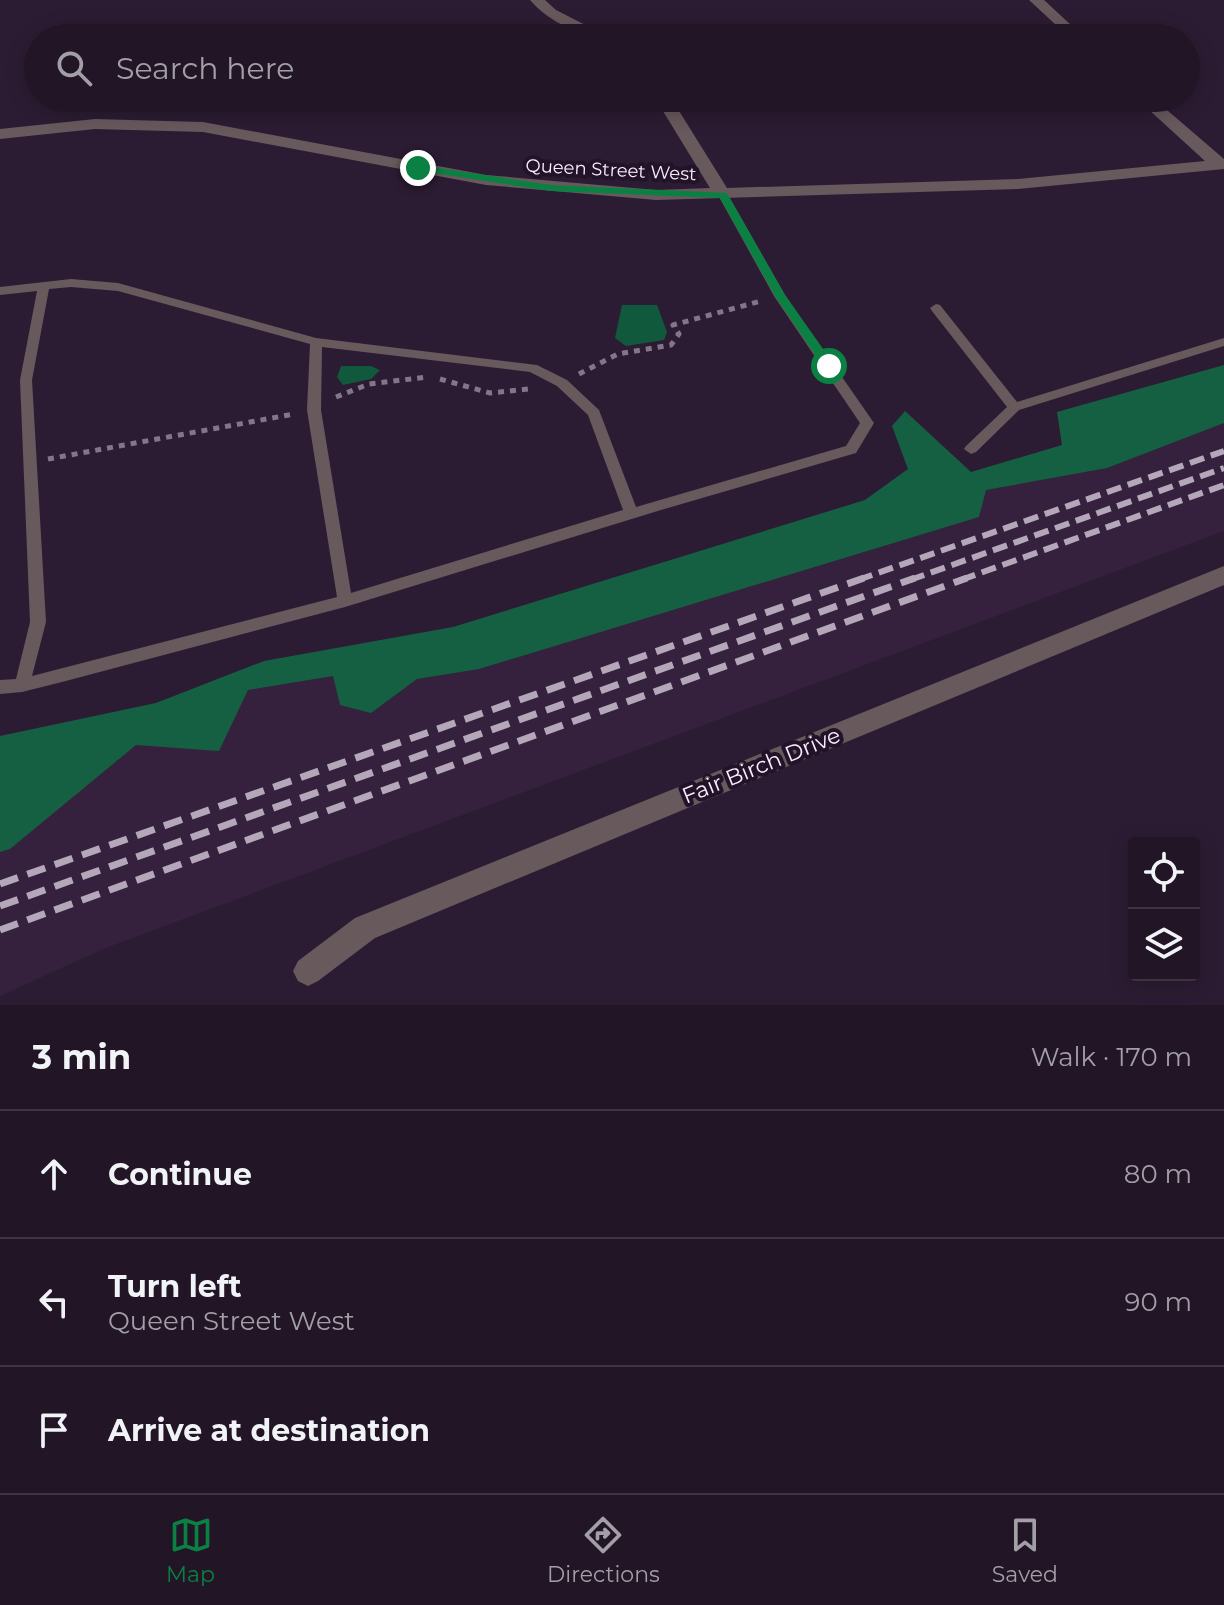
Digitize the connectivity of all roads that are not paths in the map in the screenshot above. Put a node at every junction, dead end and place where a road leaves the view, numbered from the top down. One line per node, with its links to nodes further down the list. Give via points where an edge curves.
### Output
1 (537, 0): 3 (street)
2 (1036, 0): 4 (street)
3 (574, 24)
4 (1063, 24)
5 (672, 112): 9 (street)
6 (1160, 112): 8 (street)
7 (0, 134): 9 (street, Queen Street West, via 95,124 203,127 486,180 615,193)
8 (1221, 165): 9 (street, Queen Street West, via 1018,184)
9 (723, 195): 17 (lane, via 780,296 867,423 851,450)
10 (43, 288): 11 (lane); 13 (lane, via 71,283 118,287); 20 (lane, via 26,380 38,622)
11 (0, 291)
12 (936, 308): 15 (lane)
13 (316, 342): 17 (lane, via 533,368 562,383 594,413); 19 (lane, via 314,410)
14 (1224, 342): 15 (lane)
15 (1014, 407): 16 (lane)
16 (971, 449)
17 (631, 512): 19 (lane)
18 (1224, 575): 22 (street, Fair Birch Drive, via 365,928)
19 (345, 601): 20 (lane)
20 (22, 685): 21 (lane)
21 (0, 687)
22 (308, 971)

